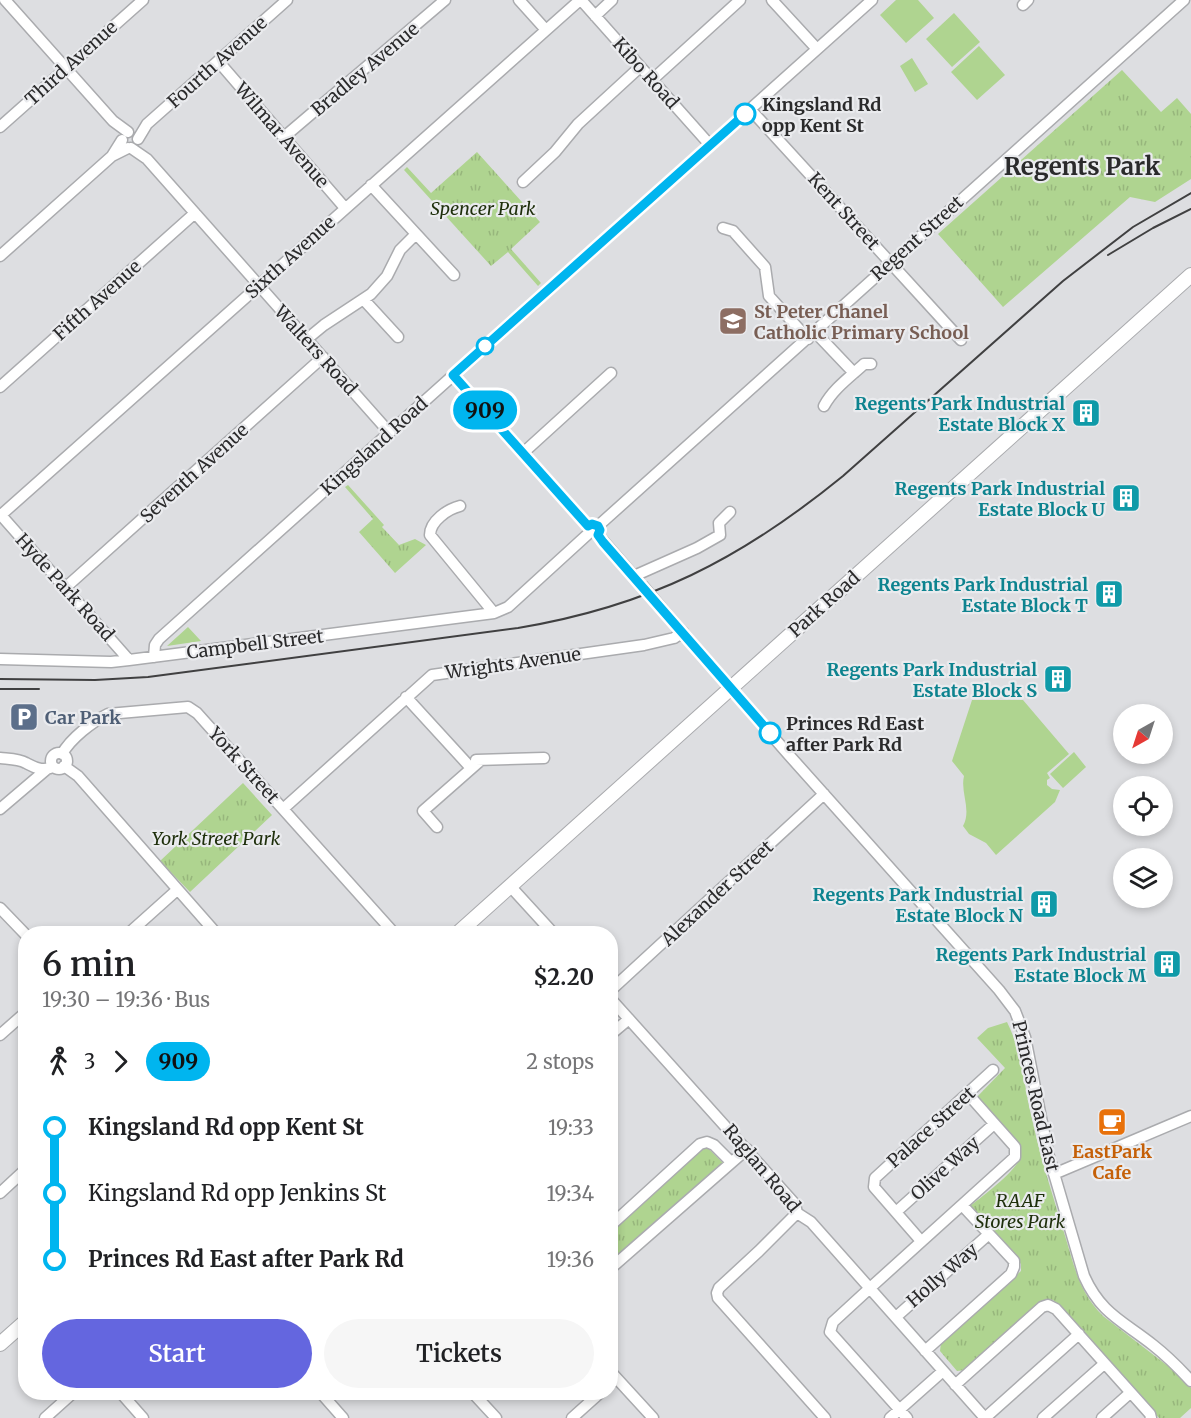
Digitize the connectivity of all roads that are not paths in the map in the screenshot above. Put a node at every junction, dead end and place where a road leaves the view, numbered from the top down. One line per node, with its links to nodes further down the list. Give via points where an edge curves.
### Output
1 (5, 0): 12 (street); 18 (street, Walters Road)
2 (143, 0): 18 (street, Third Avenue)
3 (287, 0): 16 (street, Fourth Avenue)
4 (445, 0): 22 (street, Bradley Avenue)
5 (519, 0): 14 (street)
6 (580, 0): 13 (street, Kibo Road); 14 (street, Sixth Avenue)
7 (612, 0): 13 (street)
8 (740, 0): 19 (street)
9 (772, 0): 15 (street)
10 (872, 0): 15 (street, Kingsland Road)
11 (1184, 0): 32 (street, Regent Street)
12 (0, 4)
13 (595, 16): 17 (street, Kibo Road)
14 (546, 30): 26 (street, Sixth Avenue)
15 (817, 49): 20 (street, Kingsland Road)
16 (218, 61): 22 (street, Wilmar Avenue); 23 (street, Fourth Avenue)
17 (640, 67): 19 (street, Kibo Road); 25 (street)
18 (66, 68): 21 (street, Third Avenue); 23 (street, Walters Road)
19 (652, 80): 24 (street, Kibo Road)
20 (750, 109): 24 (street, Kingsland Road); 32 (street, Kent Street)
21 (0, 127)
22 (284, 137): 27 (street, Wilmar Avenue)
23 (130, 140): 28 (street, Walters Road); 31 (street)
24 (710, 145): 45 (street, Kingsland Road)
25 (523, 182)
26 (371, 185): 27 (street, Sixth Avenue); 30 (street)
27 (345, 208): 35 (street, Sixth Avenue)
28 (195, 213): 35 (street, Walters Road); 46 (street, Fifth Avenue)
29 (723, 228): 37 (street, via 733,231 765,267 769,296)
30 (416, 234): 33 (street); 36 (street, via 400,250 387,276)
31 (0, 256)
32 (891, 262): 37 (street, Regent Street); 40 (street, Kent Street)
33 (454, 275)
34 (1191, 275): 62 (main road, Park Road)
35 (259, 285): 39 (street, Walters Road); 52 (street, Sixth Avenue)
36 (364, 300): 38 (street); 39 (street)
37 (811, 335): 44 (street); 53 (street, Regent Street)
38 (398, 337)
39 (307, 339): 41 (street, Walters Road)
40 (962, 340)
41 (323, 357): 48 (street, Walters Road); 55 (street, Seventh Avenue)
42 (872, 364): 44 (street, via 864,364)
43 (611, 373): 49 (street)
44 (854, 373): 47 (street)
45 (453, 375): 48 (street, Kingsland Road); 49 (street, Princes Road East)
46 (0, 387)
47 (824, 406)
48 (389, 432): 59 (street, Kingsland Road, via 159,639)
49 (523, 453): 53 (street, Princes Road East)
50 (460, 506): 57 (street, via 450,509 431,527 430,535)
51 (730, 512): 54 (street, via 719,523 720,535)
52 (1, 515): 55 (street, Hyde Park Road)
53 (593, 530): 54 (street, Princes Road East); 56 (street, Regent Street)
54 (634, 576): 58 (street, Princes Road East, bridge)
55 (65, 588): 61 (street, Hyde Park Road)
56 (508, 607): 57 (street, Campbell Street)
57 (494, 613): 59 (street, Campbell Street)
58 (683, 632): 62 (street, Princes Road East); 63 (street, Wrights Avenue, via 644,645 437,673)
59 (153, 657): 61 (street, Campbell Street)
60 (0, 658): 61 (street, Campbell Street)
61 (129, 660)
62 (731, 688): 70 (street, Princes Road East); 74 (main road, Park Road)
63 (406, 697): 68 (street); 72 (street, Wrights Avenue)
64 (0, 758): 67 (street)
65 (544, 758): 68 (street)
66 (56, 762): 67 (street); 69 (street); 72 (street, York Street, via 68,745 108,714 188,707); 75 (street, via 78,776)
67 (28, 764): 69 (street, via 33,772)
68 (467, 764): 73 (street, via 423,811)
69 (27, 784): 71 (street)
70 (824, 794): 83 (street, Alexander Street); 95 (street, Princes Road East, via 1015,1011 1025,1037)
71 (0, 809)
72 (282, 809): 79 (street, York Street)
73 (437, 827)
74 (510, 885): 80 (main road, Park Road); 81 (street)
75 (177, 890): 77 (street); 78 (street)
76 (0, 908): 82 (street)
77 (137, 926)
78 (210, 926)
79 (388, 926)
80 (466, 926)
81 (547, 926)
82 (18, 927)
83 (618, 984)
84 (618, 1007): 86 (street, Raglan Road)
85 (18, 1019): 88 (street)
86 (629, 1019): 87 (street); 93 (street, Raglan Road)
87 (618, 1028)
88 (0, 1035)
89 (993, 1071): 90 (street, Palace Street)
90 (968, 1094): 92 (street); 99 (street, Palace Street, via 875,1178 874,1187)
91 (1191, 1116): 95 (street)
92 (994, 1124): 98 (street, via 1015,1147 1015,1157); 99 (street, Olive Way)
93 (747, 1149): 94 (street); 100 (street, Raglan Road, via 795,1204)
94 (731, 1162): 101 (street, via 714,1145 700,1144); 104 (street)
95 (1054, 1174): 113 (street, Princes Road East, via 1084,1276 1095,1298 1116,1319 1154,1345)
96 (18, 1176): 97 (street)
97 (0, 1193)
98 (962, 1205): 102 (street); 103 (street)
99 (896, 1212): 103 (street, Palace Street)
100 (797, 1213): 105 (street, Raglan Road, via 811,1222); 129 (street, via 717,1293)
101 (618, 1219)
102 (989, 1234): 106 (street, Holly Way); 110 (street, via 1014,1261 1013,1271)
103 (921, 1241): 105 (street)
104 (618, 1262)
105 (870, 1288): 106 (street, Raglan Road); 122 (street, via 833,1322 830,1332)
106 (896, 1317): 110 (street, Raglan Road)
107 (18, 1328): 109 (main road)
108 (1079, 1334): 111 (street); 115 (street, via 1056,1309 1042,1307); 131 (street)
109 (0, 1344)
110 (925, 1351): 112 (street, Raglan Road)
111 (1104, 1364): 116 (street); 132 (street)
112 (943, 1371): 115 (street, Raglan Road); 122 (street)
113 (1191, 1381)
114 (618, 1383): 128 (street)
115 (955, 1385): 131 (street, Raglan Road)
116 (1130, 1393): 133 (street); 134 (street)
117 (65, 1400): 123 (street)
118 (129, 1400): 124 (street)
119 (327, 1400): 125 (street)
120 (479, 1400): 126 (street)
121 (592, 1400): 127 (street)
122 (903, 1414): 130 (street)
123 (45, 1418)
124 (143, 1418)
125 (343, 1418)
126 (496, 1418)
127 (572, 1418)
128 (653, 1418)
129 (825, 1418)
130 (890, 1418)
131 (985, 1418)
132 (1043, 1418)
133 (1102, 1418)
134 (1151, 1418)

